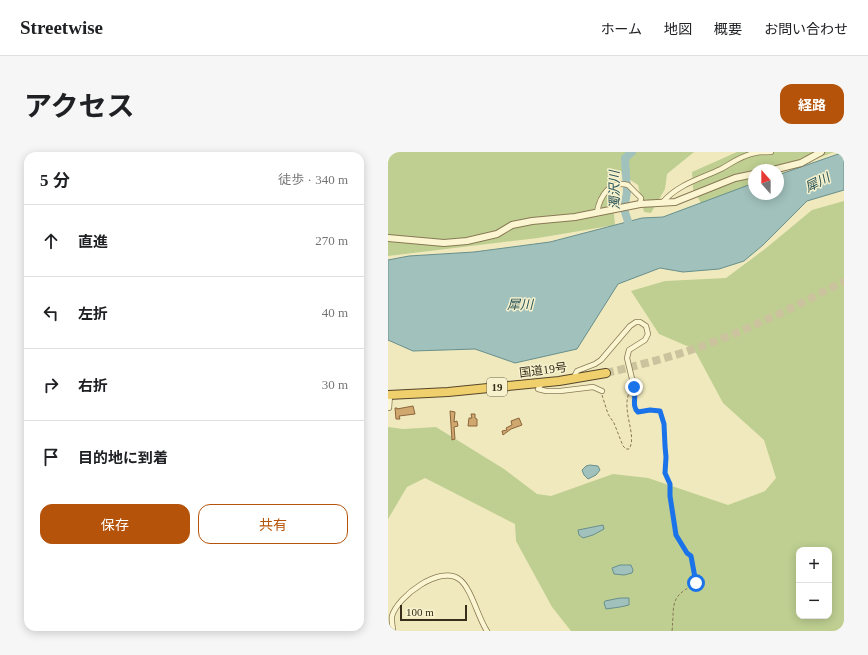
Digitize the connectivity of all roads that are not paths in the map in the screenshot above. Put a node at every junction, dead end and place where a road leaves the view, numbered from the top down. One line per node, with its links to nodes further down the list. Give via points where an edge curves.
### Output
1 (771, 152): 5 (street, via 742,157 693,180 672,193)
2 (821, 152): 3 (street, via 801,163)
3 (784, 167)
4 (748, 175): 5 (street, via 674,202)
5 (662, 203): 6 (street)
6 (640, 204): 7 (street); 7 (street, via 641,198 628,185 619,184 606,191)
7 (597, 212): 8 (street, via 512,225 497,234 467,241 444,243)
8 (388, 238)
9 (606, 373): 10 (highway, 国道19号 / 19)
10 (573, 379): 11 (highway, 国道19号 / 19); 12 (street, via 577,371 601,360 630,326 640,322 647,329 647,336 629,350 626,358)
11 (543, 382): 13 (street, via 538,389 556,391 593,387); 14 (highway, 国道19号 / 19, via 441,393)
12 (634, 387)
13 (602, 391)
14 (389, 395): 15 (street)
15 (388, 408)
16 (393, 631): 17 (street, via 392,616 409,594 437,576 448,575 459,579 467,588)
17 (487, 631)

